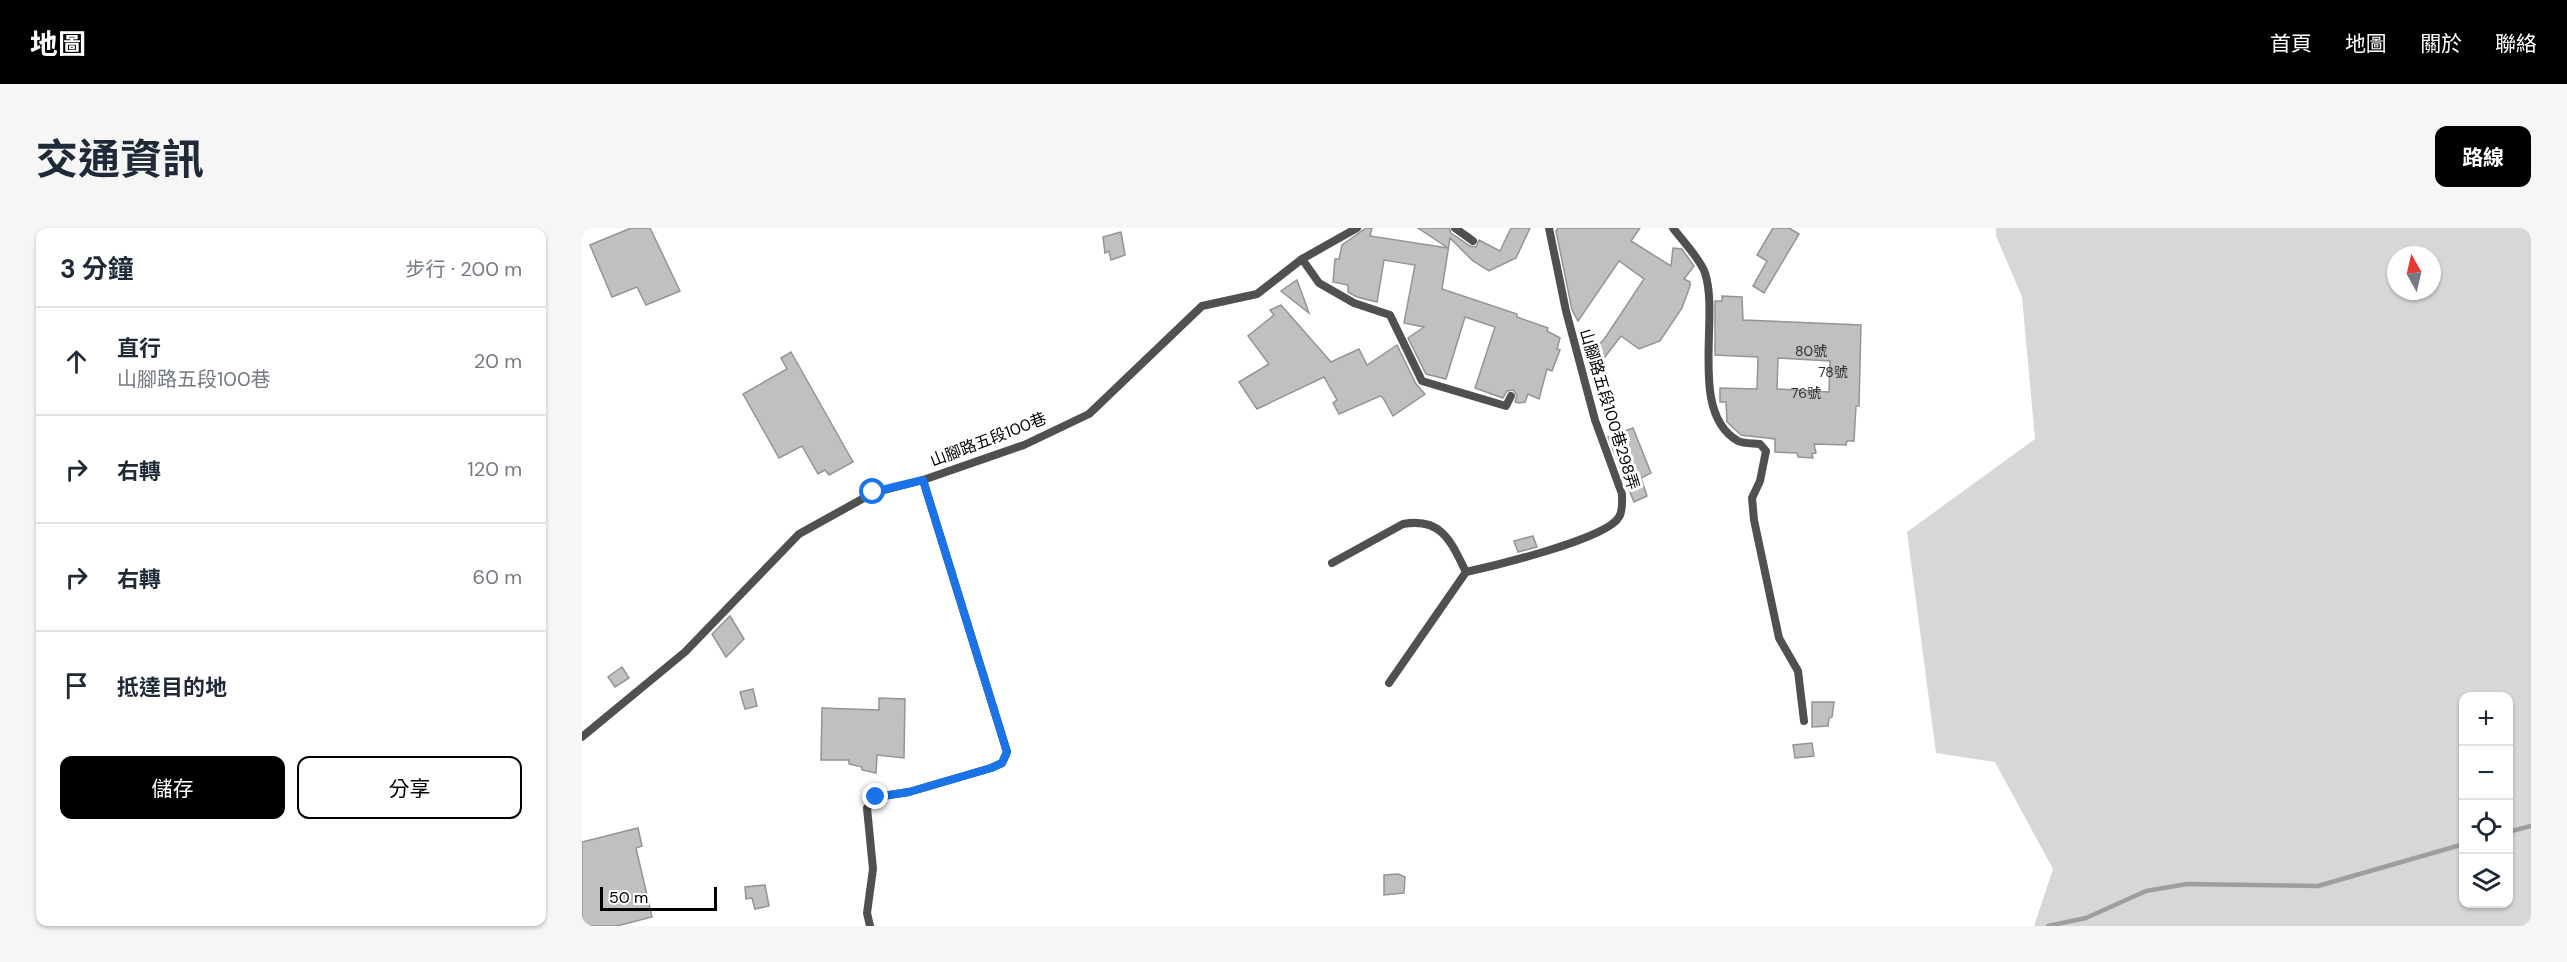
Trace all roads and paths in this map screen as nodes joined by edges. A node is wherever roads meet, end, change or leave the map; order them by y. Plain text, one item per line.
1 (1357, 228) edge
2 (1455, 228) edge
3 (1549, 228) edge
4 (1673, 228) edge
5 (1473, 241) dead end
6 (1302, 260) junction
7 (1511, 396) dead end
8 (923, 480) junction
9 (1332, 563) dead end
10 (1466, 572) junction
11 (1389, 683) dead end
12 (1804, 721) dead end
13 (582, 737) edge
14 (870, 926) edge

1 - 6 lane, 山腳路五段100巷
2 - 5 lane
3 - 10 lane, 山腳路五段100巷298弄
4 - 12 lane
6 - 7 lane
6 - 8 lane, 山腳路五段100巷
8 - 13 lane, 山腳路五段100巷
8 - 14 lane
9 - 10 lane
10 - 11 lane

